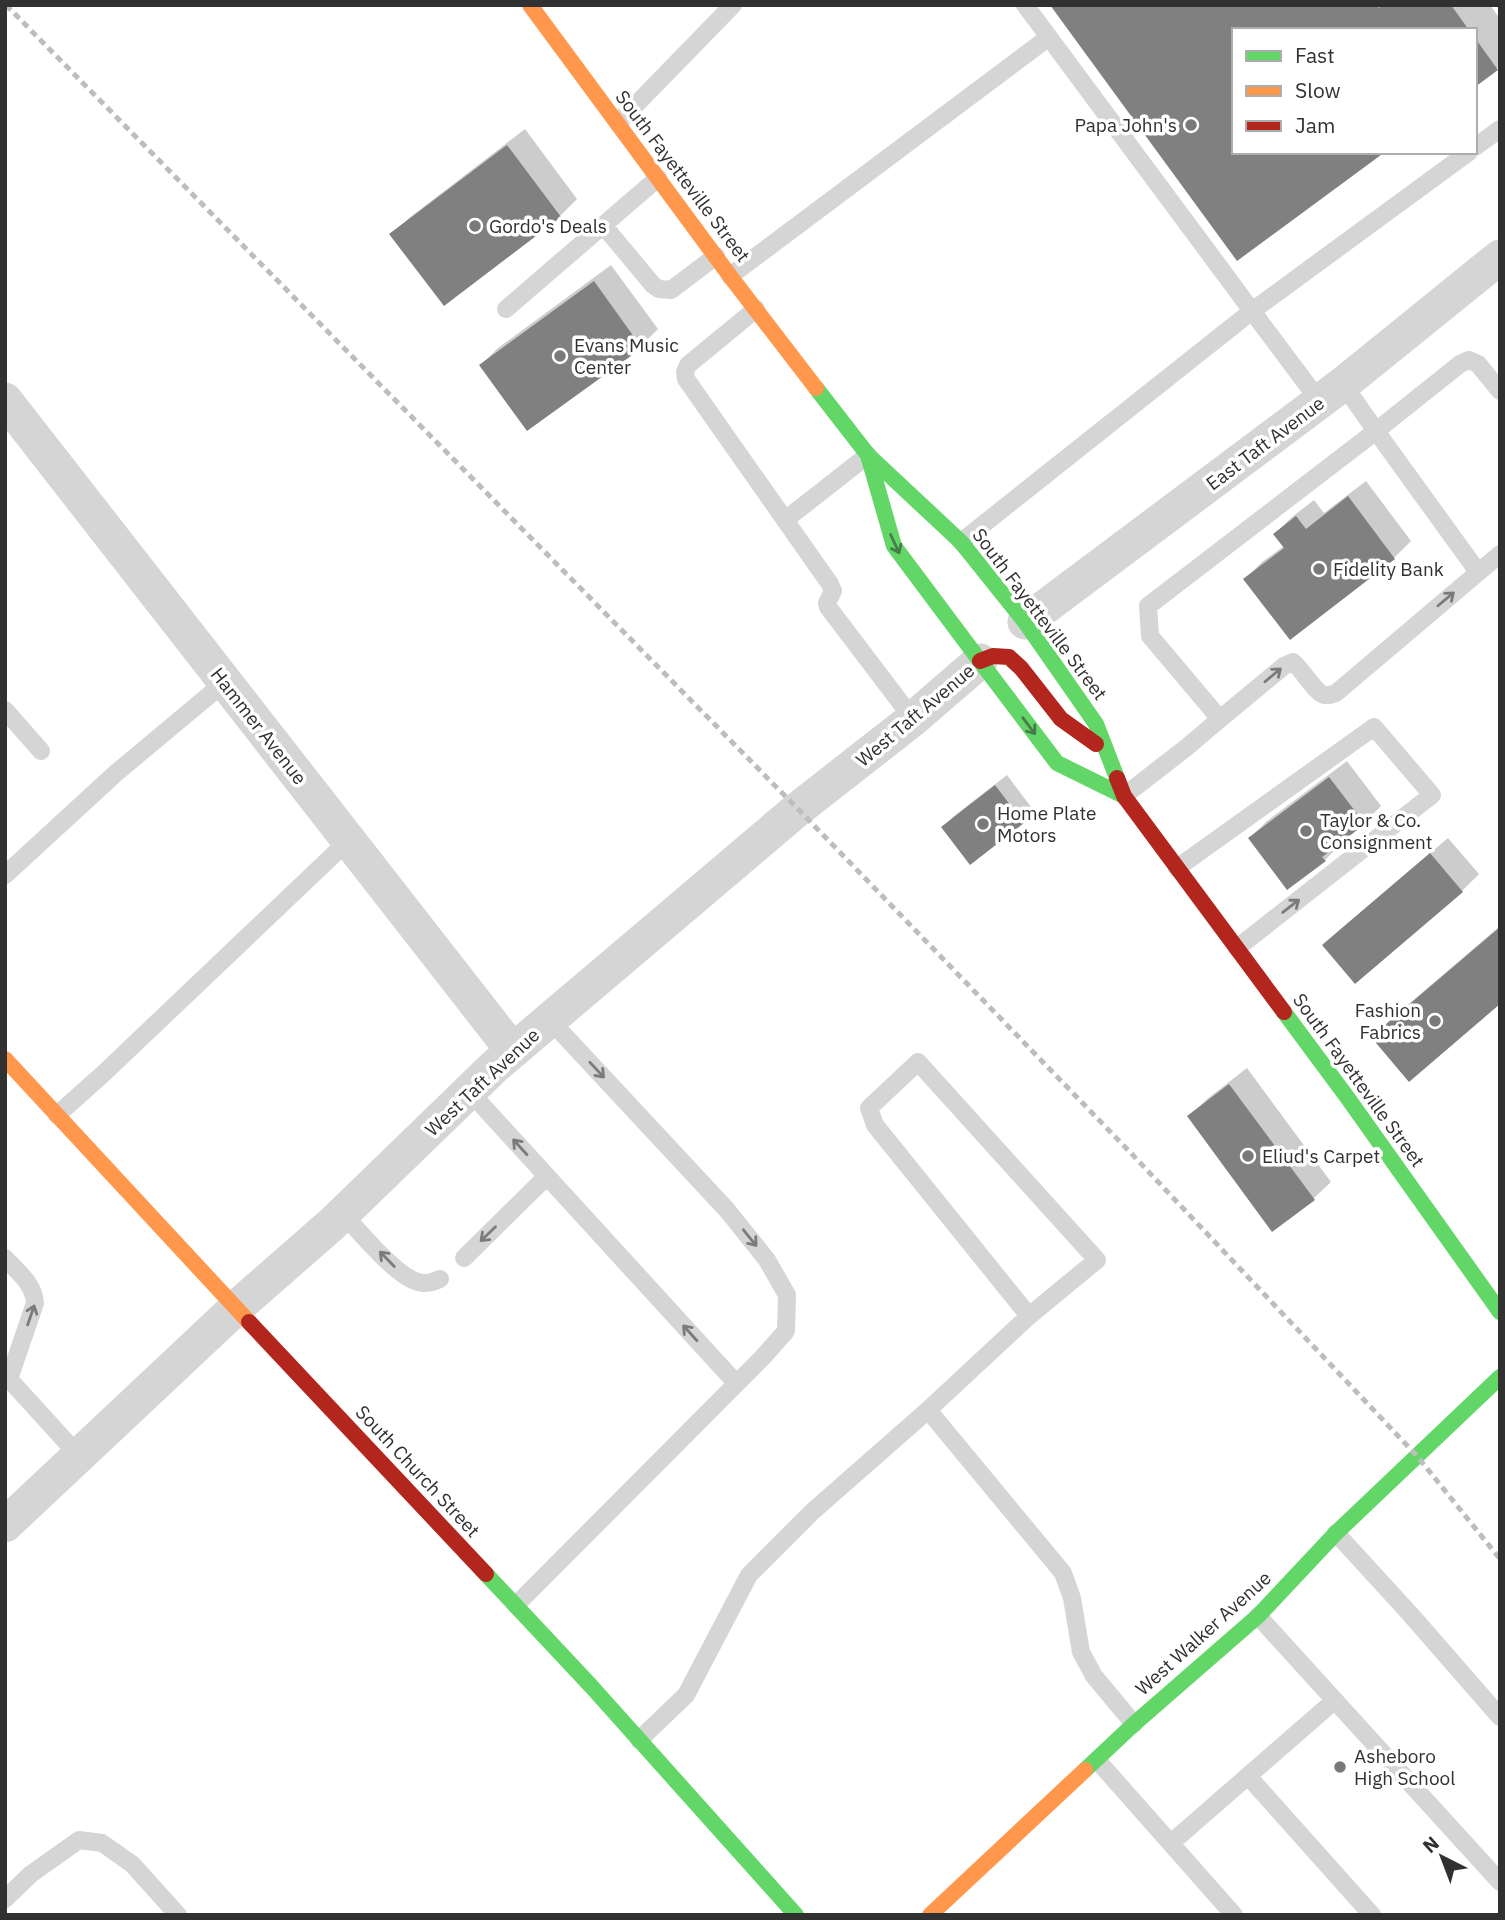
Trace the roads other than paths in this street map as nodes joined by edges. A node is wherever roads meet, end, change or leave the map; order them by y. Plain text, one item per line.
1 (530, 5) edge
2 (733, 5) edge
3 (1025, 5) edge
4 (1049, 37) junction
5 (618, 123) junction
6 (1500, 130) edge
7 (1477, 147) edge
8 (1466, 154) edge
9 (658, 178) junction
10 (603, 225) junction
11 (716, 256) junction
12 (1500, 257) edge
13 (730, 275) junction
14 (506, 309) dead end
15 (756, 309) junction
16 (1252, 312) junction
17 (1500, 391) edge
18 (1331, 393) junction
19 (5, 400) edge
20 (1376, 431) junction
21 (868, 455) junction
22 (882, 507) junction
23 (901, 519) dead end
24 (785, 520) junction
25 (961, 542) junction
26 (1500, 554) edge
27 (1478, 572) junction
28 (1012, 619) junction
29 (980, 661) junction
30 (225, 682) junction
31 (5, 710) edge
32 (913, 719) junction
33 (1220, 719) junction
34 (41, 751) dead end
35 (1107, 751) junction
36 (1124, 796) junction
37 (349, 840) junction
38 (1177, 868) junction
39 (5, 875) edge
40 (1237, 948) junction
41 (550, 1020) junction
42 (513, 1051) junction
43 (5, 1059) edge
44 (469, 1091) junction
45 (57, 1115) junction
46 (547, 1177) junction
47 (343, 1214) junction
48 (5, 1258) edge
49 (464, 1258) dead end
50 (440, 1279) dead end
51 (236, 1308) junction
52 (1500, 1312) edge
53 (1029, 1316) junction
54 (1500, 1377) edge
55 (7, 1378) edge
56 (736, 1383) junction
57 (928, 1409) junction
58 (79, 1456) junction
59 (5, 1525) edge
60 (1336, 1533) junction
61 (516, 1605) junction
62 (1258, 1616) junction
63 (1334, 1701) junction
64 (1500, 1717) edge
65 (1134, 1724) junction
66 (639, 1740) junction
67 (1097, 1760) junction
68 (1248, 1776) junction
69 (1171, 1843) junction
70 (1500, 1882) edge
71 (5, 1899) edge
72 (168, 1911) edge
73 (796, 1915) edge
74 (930, 1915) edge
75 (1234, 1915) edge
76 (1372, 1915) edge

1 - 5 main road, South Fayetteville Street
2 - 5 lane
3 - 4 lane
4 - 13 lane
4 - 16 lane
5 - 9 main road, South Fayetteville Street
6 - 7 lane
8 - 16 lane
9 - 10 lane
9 - 11 main road, South Fayetteville Street
10 - 11 lane
10 - 14 lane
11 - 13 main road, South Fayetteville Street
12 - 18 street, East Taft Avenue
13 - 15 main road, South Fayetteville Street
15 - 21 main road, South Fayetteville Street
15 - 24 lane
16 - 18 lane
16 - 25 lane
17 - 20 lane
18 - 20 lane
18 - 28 street, East Taft Avenue
19 - 30 street, Hammer Avenue
20 - 27 lane
20 - 33 lane
21 - 22 main road
21 - 24 lane
21 - 25 main road, South Fayetteville Street
22 - 23 main road
22 -> 29 main road
24 - 32 lane
25 - 28 main road, South Fayetteville Street
26 - 27 lane
33 -> 27 lane
28 - 35 main road, South Fayetteville Street
29 - 32 street, West Taft Avenue
29 - 35 main road
29 -> 36 main road
30 - 37 street, Hammer Avenue
30 - 39 lane
31 - 34 lane
32 - 41 street, West Taft Avenue
33 - 36 lane
35 - 36 main road, South Fayetteville Street
36 - 38 main road, South Fayetteville Street
37 - 42 street, Hammer Avenue
37 - 45 lane
38 - 40 main road, South Fayetteville Street
40 -> 38 lane
40 - 52 main road, South Fayetteville Street
41 - 42 street, West Taft Avenue
41 -> 56 lane
42 - 44 street, West Taft Avenue
43 - 45 main road, South Church Street
46 -> 44 lane
44 - 47 street, West Taft Avenue
45 - 51 main road, South Church Street
46 -> 49 lane
56 -> 46 lane
50 -> 47 lane
47 - 51 street, West Taft Avenue
55 -> 48 lane
51 - 58 street, West Taft Avenue
51 - 61 main road, South Church Street
53 - 53 lane
53 - 57 lane
54 - 60 main road, West Walker Avenue
55 - 58 lane
56 - 61 lane
57 - 65 lane
57 - 66 lane
58 - 59 street, West Taft Avenue
60 - 62 main road, West Walker Avenue
60 - 64 lane
61 - 66 main road, South Church Street
62 - 63 lane
62 - 65 main road, West Walker Avenue
63 - 68 lane
63 - 70 lane
65 - 67 main road, West Walker Avenue
66 - 73 main road, South Church Street
67 - 69 lane
67 - 74 main road, West Walker Avenue
68 - 69 lane
68 - 76 lane
69 - 75 lane
71 - 72 lane

